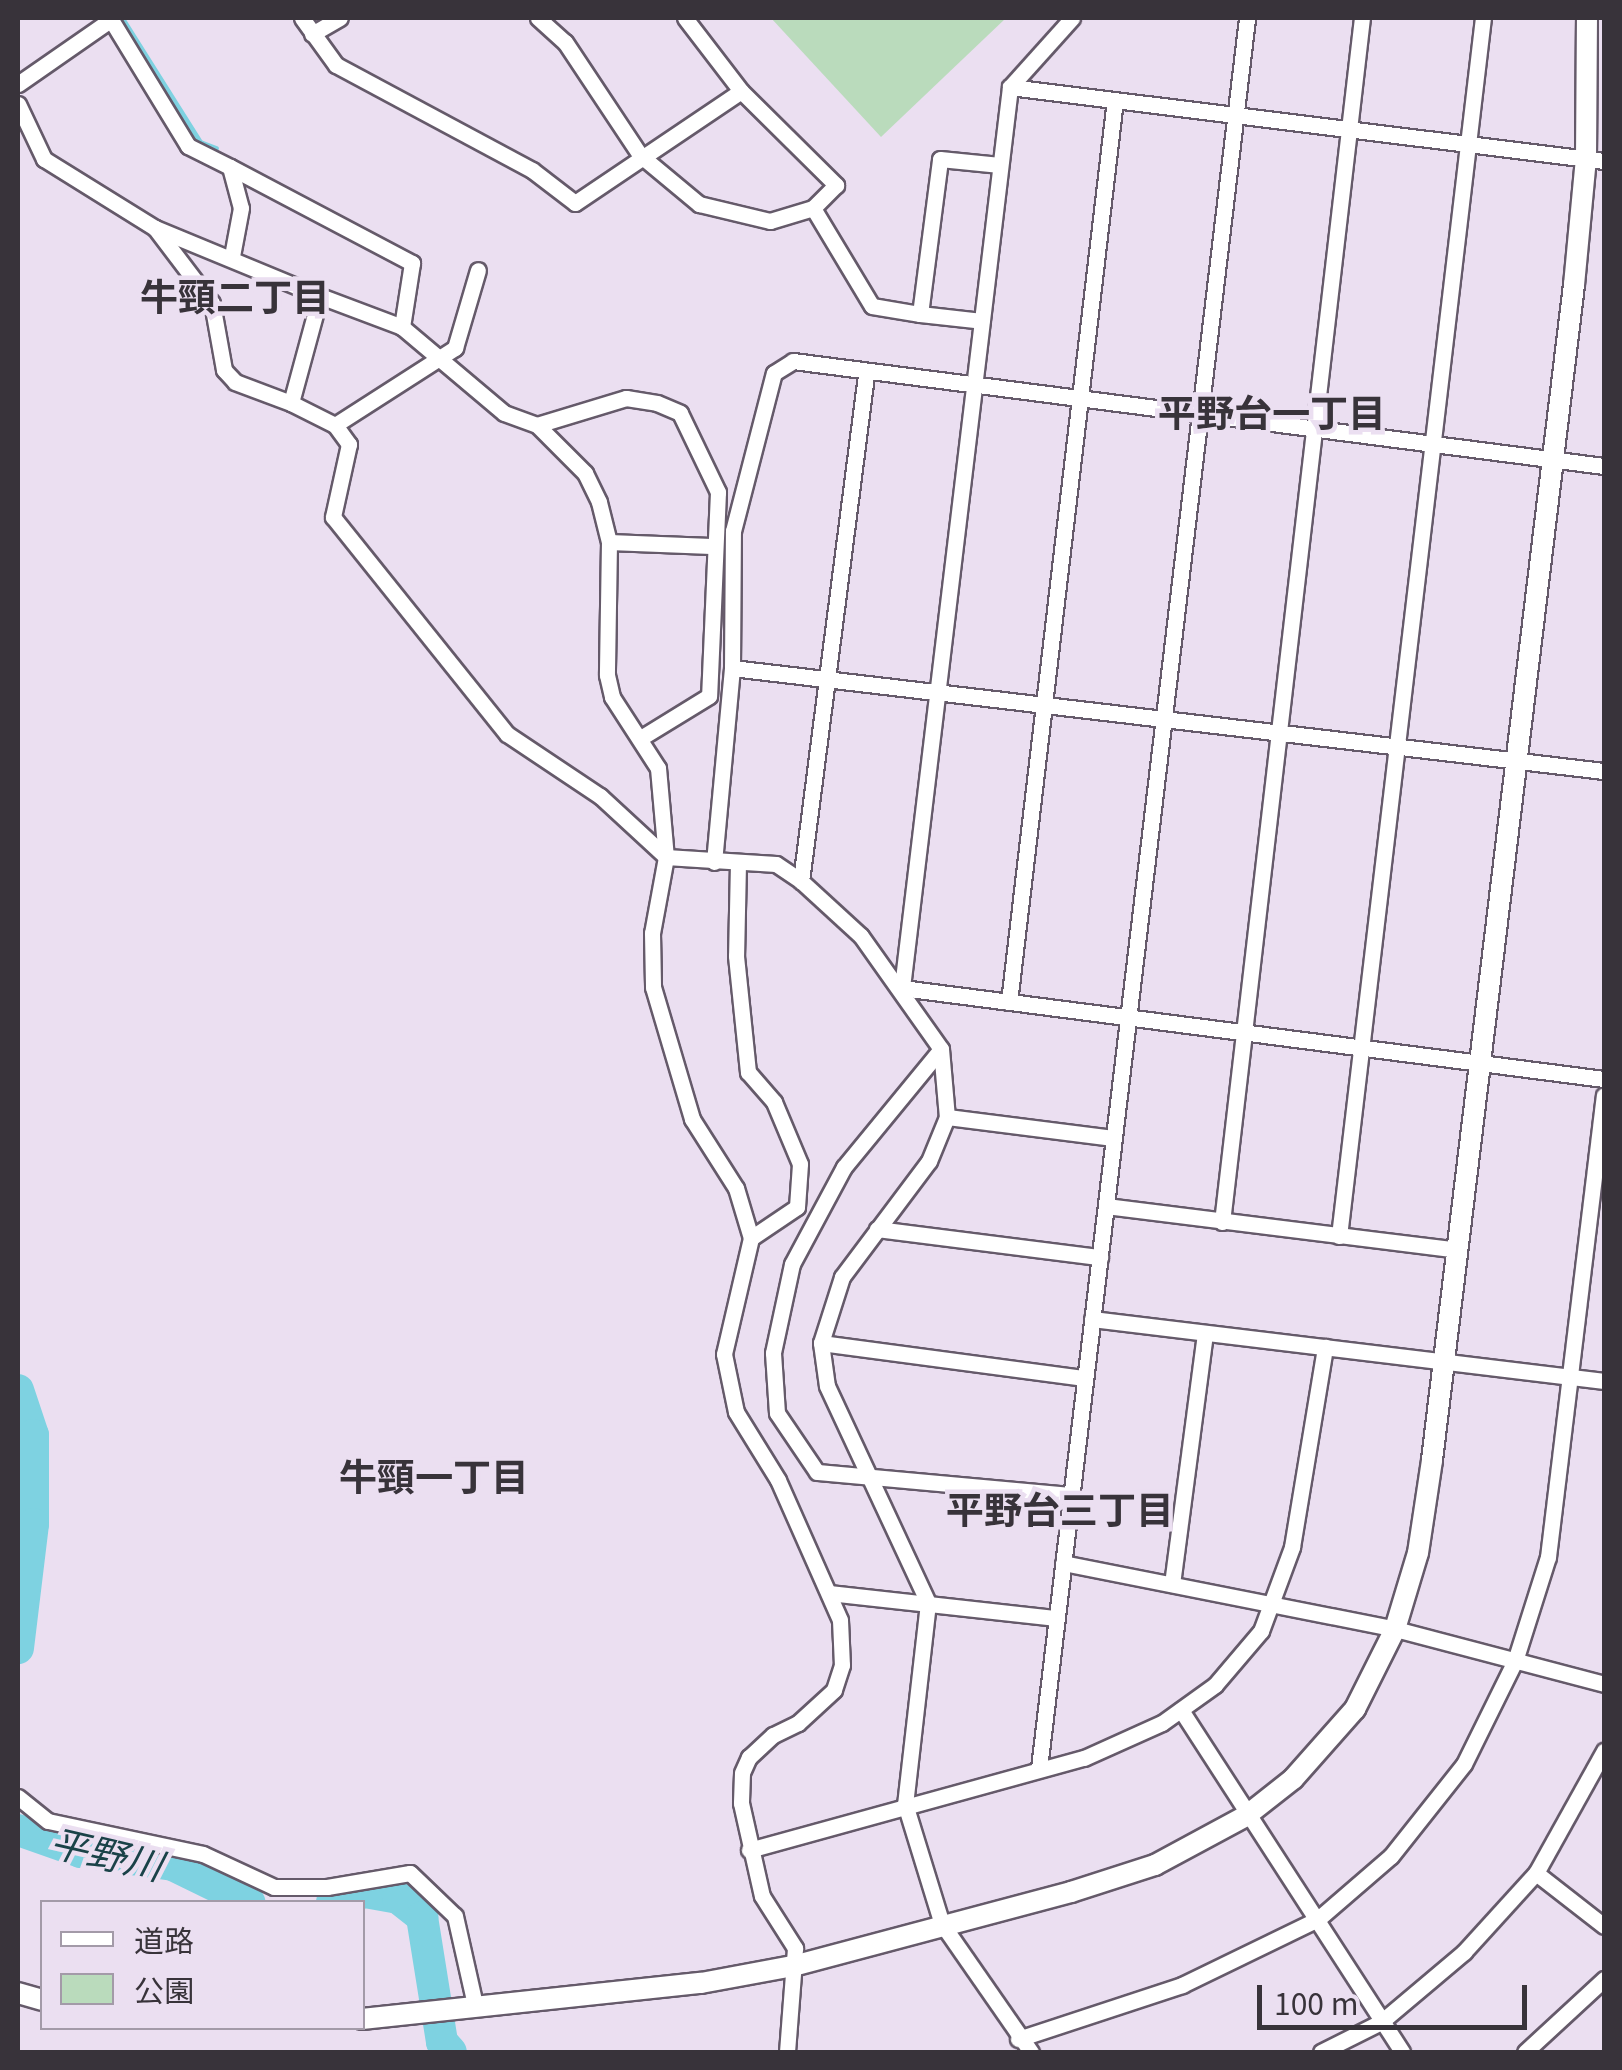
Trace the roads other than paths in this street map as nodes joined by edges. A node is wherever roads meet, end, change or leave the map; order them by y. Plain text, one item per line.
1 (302, 18) edge
2 (340, 18) edge
3 (538, 18) edge
4 (684, 18) edge
5 (1072, 18) edge
6 (1248, 18) edge
7 (1362, 18) edge
8 (1484, 18) edge
9 (1587, 18) edge
10 (110, 19) edge
11 (312, 34) junction
12 (18, 84) edge
13 (1010, 87) junction
14 (741, 91) junction
15 (1115, 100) junction
16 (18, 104) edge
17 (1235, 114) junction
18 (1348, 129) junction
19 (1469, 144) junction
20 (640, 155) junction
21 (1595, 159) edge
22 (1000, 165) junction
23 (230, 167) junction
24 (813, 208) junction
25 (155, 228) junction
26 (232, 256) junction
27 (478, 270) dead end
28 (320, 296) junction
29 (920, 314) junction
30 (982, 321) junction
31 (402, 327) junction
32 (438, 354) junction
33 (866, 375) junction
34 (974, 388) junction
35 (291, 402) junction
36 (1080, 402) junction
37 (1199, 416) junction
38 (335, 425) junction
39 (537, 425) junction
40 (1312, 431) junction
41 (1433, 446) junction
42 (1551, 461) junction
43 (1604, 466) edge
44 (609, 542) junction
45 (711, 546) junction
46 (732, 668) junction
47 (827, 680) junction
48 (938, 692) junction
49 (1045, 704) junction
50 (1164, 719) junction
51 (1278, 732) junction
52 (642, 737) junction
53 (1397, 746) junction
54 (1516, 760) junction
55 (1604, 771) edge
56 (666, 857) junction
57 (714, 862) junction
58 (738, 863) junction
59 (801, 881) junction
60 (902, 988) junction
61 (1010, 1002) junction
62 (1128, 1018) junction
63 (1243, 1032) junction
64 (1361, 1048) junction
65 (941, 1049) junction
66 (1478, 1063) junction
67 (1604, 1079) edge
68 (1604, 1095) edge
69 (947, 1117) junction
70 (1114, 1138) junction
71 (1106, 1206) junction
72 (1222, 1222) junction
73 (878, 1230) junction
74 (1338, 1236) junction
75 (752, 1238) junction
76 (1456, 1250) junction
77 (1100, 1257) junction
78 (1092, 1319) junction
79 (1205, 1332) junction
80 (821, 1342) junction
81 (1325, 1347) junction
82 (1443, 1362) junction
83 (1570, 1377) junction
84 (1085, 1378) junction
85 (1604, 1382) edge
86 (870, 1474) junction
87 (1071, 1495) junction
88 (1063, 1563) junction
89 (1172, 1584) junction
90 (829, 1593) junction
91 (928, 1603) junction
92 (1273, 1604) junction
93 (1057, 1618) junction
94 (1396, 1629) junction
95 (1515, 1660) junction
96 (1604, 1684) edge
97 (1181, 1710) junction
98 (1604, 1751) edge
99 (1039, 1768) junction
100 (20, 1801) edge
101 (904, 1804) junction
102 (1246, 1816) junction
103 (749, 1850) junction
104 (1536, 1873) junction
105 (1318, 1920) junction
106 (942, 1924) junction
107 (1604, 1926) edge
108 (793, 1966) junction
109 (1604, 1978) edge
110 (475, 2005) junction
111 (365, 2019) edge
112 (1381, 2022) junction
113 (1018, 2039) junction
114 (787, 2052) edge
115 (1031, 2052) edge
116 (1321, 2052) edge
117 (1402, 2052) edge
118 (1526, 2052) edge

1 - 11 street
2 - 11 street
3 - 20 street
4 - 14 street
5 - 13 street
6 - 17 street
7 - 18 street
8 - 19 street
9 - 21 street
10 - 12 street
10 - 23 street
11 - 20 street
13 - 15 street
13 - 22 street
14 - 20 street
14 - 24 street
15 - 17 street
15 - 36 street
16 - 25 street
17 - 18 street
17 - 37 street
18 - 19 street
18 - 40 street
19 - 21 street
19 - 41 street
20 - 24 street
21 - 42 street
22 - 29 street
22 - 30 street
23 - 26 street
23 - 31 street
24 - 29 street
25 - 26 street
25 - 35 street
26 - 28 street
27 - 32 street
28 - 31 street
28 - 35 street
29 - 30 street
30 - 34 street
31 - 32 street
32 - 38 street
32 - 39 street
33 - 34 street
33 - 46 street
33 - 47 street
34 - 36 street
34 - 48 street
35 - 38 street
36 - 37 street
36 - 49 street
37 - 40 street
37 - 50 street
38 - 56 street
39 - 44 street
39 - 45 street
40 - 41 street
40 - 51 street
41 - 42 street
41 - 53 street
42 - 43 street
42 - 54 street
44 - 45 street
44 - 52 street
45 - 52 street
46 - 47 street
46 - 57 street
47 - 48 street
47 - 59 street
48 - 49 street
48 - 60 street
49 - 50 street
49 - 61 street
50 - 51 street
50 - 62 street
51 - 53 street
51 - 63 street
52 - 56 street
53 - 54 street
53 - 64 street
54 - 55 street
54 - 66 street
56 - 57 street
56 - 75 street
57 - 58 street
58 - 59 street
58 - 75 street
59 - 60 street
60 - 61 street
60 - 65 street
61 - 62 street
62 - 63 street
62 - 70 street
63 - 64 street
63 - 72 street
64 - 66 street
64 - 74 street
65 - 69 street
65 - 86 street
66 - 67 street
66 - 76 street
68 - 83 street
69 - 70 street
69 - 73 street
70 - 71 street
71 - 72 street
71 - 77 street
72 - 74 street
73 - 77 street
73 - 80 street
74 - 76 street
75 - 90 street
76 - 82 street
77 - 78 street
78 - 79 street
78 - 84 street
79 - 81 street
79 - 89 street
80 - 84 street
80 - 86 street
81 - 82 street
81 - 92 street
82 - 83 street
82 - 94 street
83 - 85 street
83 - 95 street
84 - 87 street
86 - 87 street
86 - 91 street
87 - 88 street
88 - 89 street
88 - 93 street
89 - 92 street
90 - 91 street
90 - 103 street
91 - 93 street
91 - 101 street
92 - 94 street
92 - 97 street
93 - 99 street
94 - 95 street
94 - 102 street
95 - 96 street
95 - 105 street
97 - 99 street
97 - 102 street
98 - 104 street
99 - 101 street
100 - 110 street
101 - 103 street
101 - 106 street
102 - 105 street
102 - 106 street
103 - 108 street
104 - 107 street
104 - 112 street
105 - 112 street
105 - 113 street
106 - 108 street
106 - 113 street
108 - 110 street
108 - 114 street
109 - 118 street
110 - 111 street
112 - 116 street
112 - 117 street
113 - 115 street

